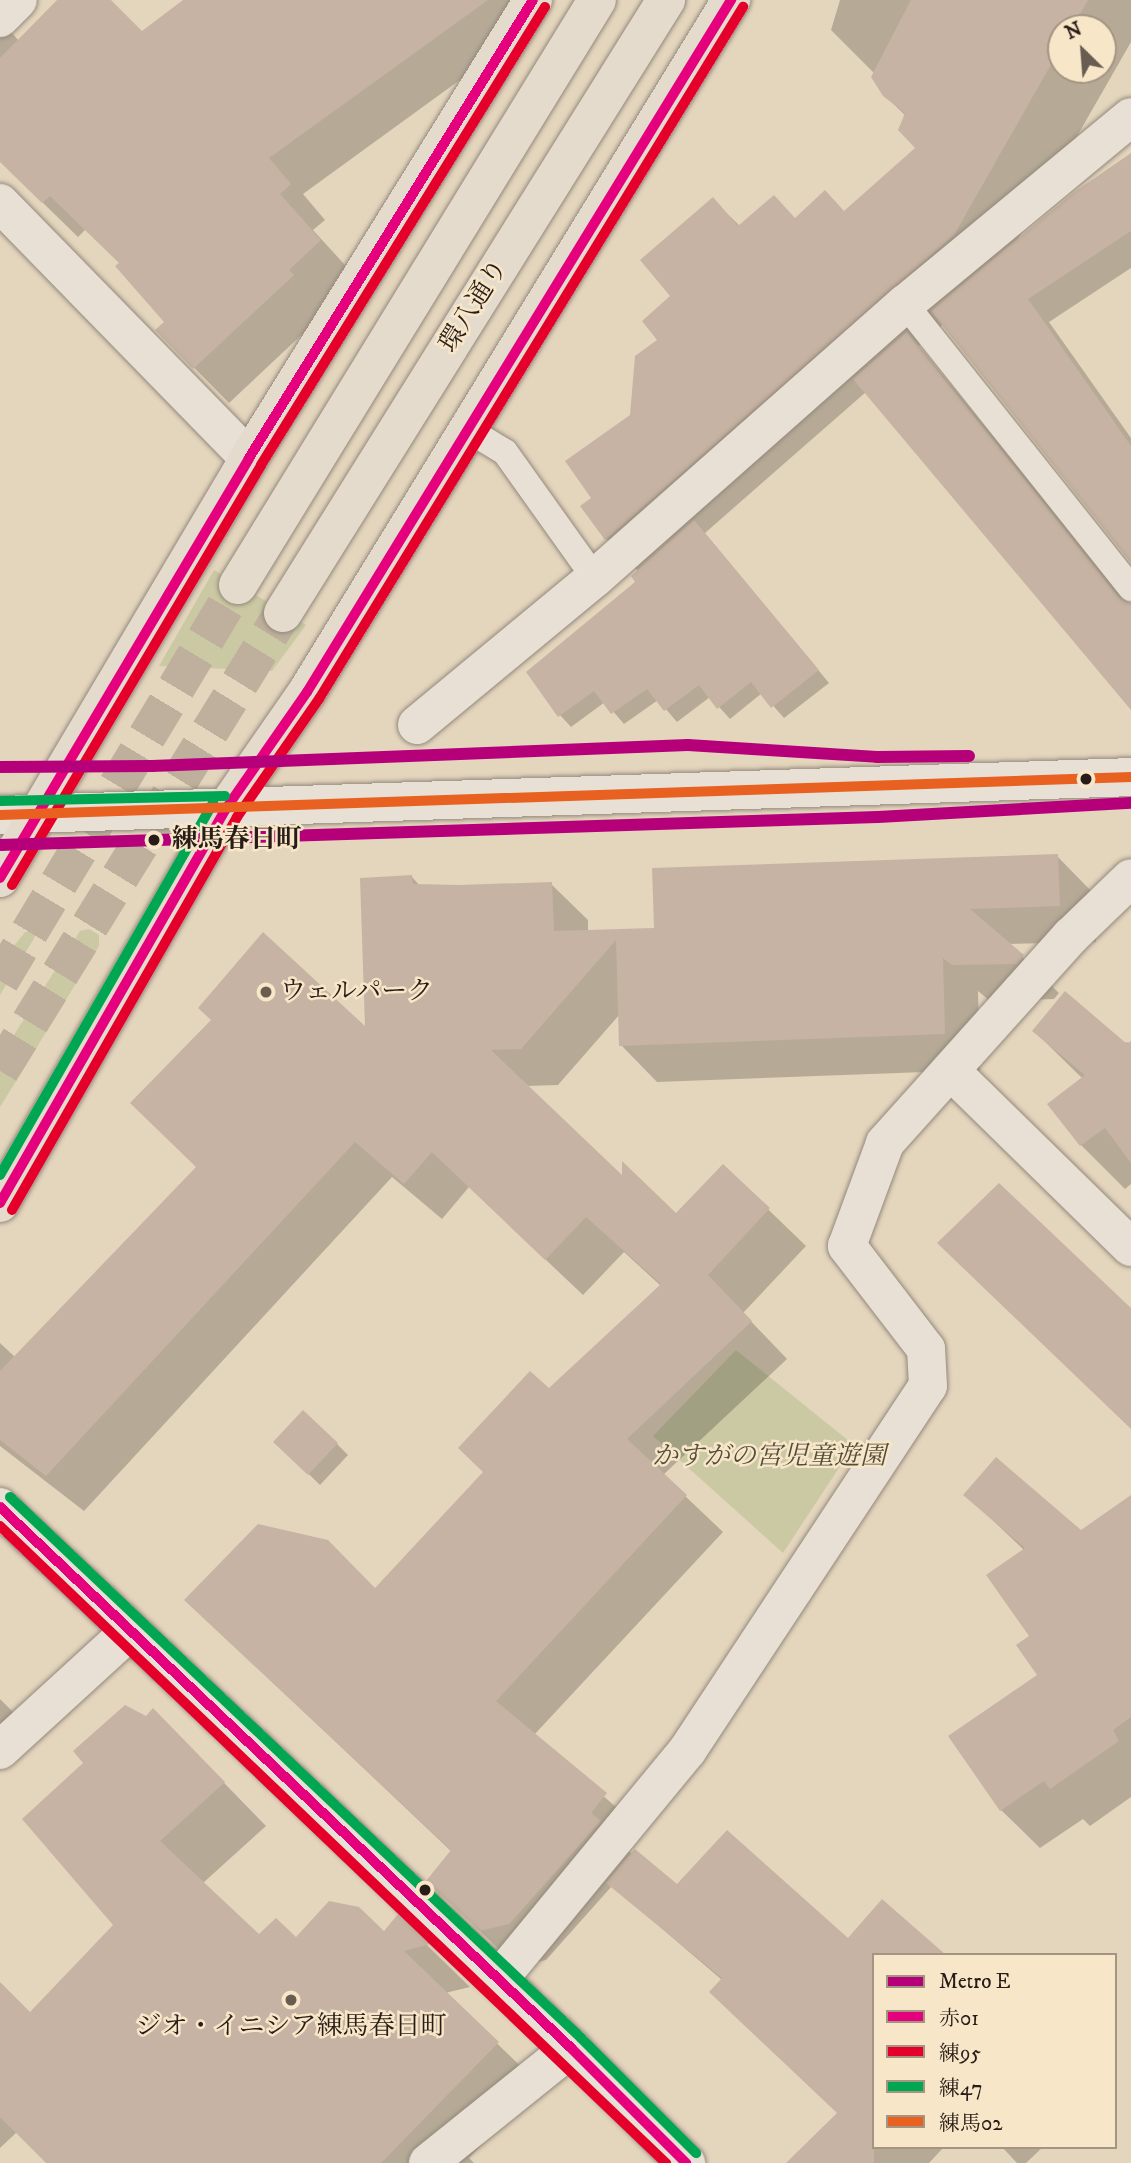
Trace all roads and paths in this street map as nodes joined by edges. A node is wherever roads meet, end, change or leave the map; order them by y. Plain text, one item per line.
1 (18, 0) edge
2 (533, 0) edge
3 (597, 0) edge
4 (666, 0) edge
5 (731, 0) edge
6 (0, 18) edge
7 (1131, 117) edge
8 (0, 203) edge
9 (905, 304) junction
10 (467, 429) junction
11 (249, 458) junction
12 (595, 579) junction
13 (238, 585) tunnel mouth
14 (1131, 588) edge
15 (283, 613) tunnel mouth
16 (417, 726) dead end
17 (1131, 777) edge
18 (225, 810) junction
19 (18, 816) edge
20 (0, 878) edge
21 (1131, 878) edge
22 (952, 1072) junction
23 (0, 1203) edge
24 (1131, 1247) edge
25 (0, 1507) edge
26 (129, 1632) junction
27 (0, 1750) edge
28 (499, 1979) junction
29 (571, 2048) junction
30 (428, 2163) edge
31 (686, 2163) edge

1 - 6 street
2 - 11 main road
3 - 13 main road, 環八通り
4 - 15 main road, 環八通り
5 - 10 main road
7 - 9 street
8 - 11 street
9 - 12 street
9 - 14 lane
10 - 12 lane
10 - 18 main road
11 - 19 main road
12 - 16 street
17 - 18 street
18 - 19 street
18 - 23 main road
19 - 20 main road
21 - 22 street
22 - 24 street
22 - 28 street
25 - 26 street
26 - 27 street
26 - 28 street
28 - 29 street
29 - 30 street
29 - 31 street

